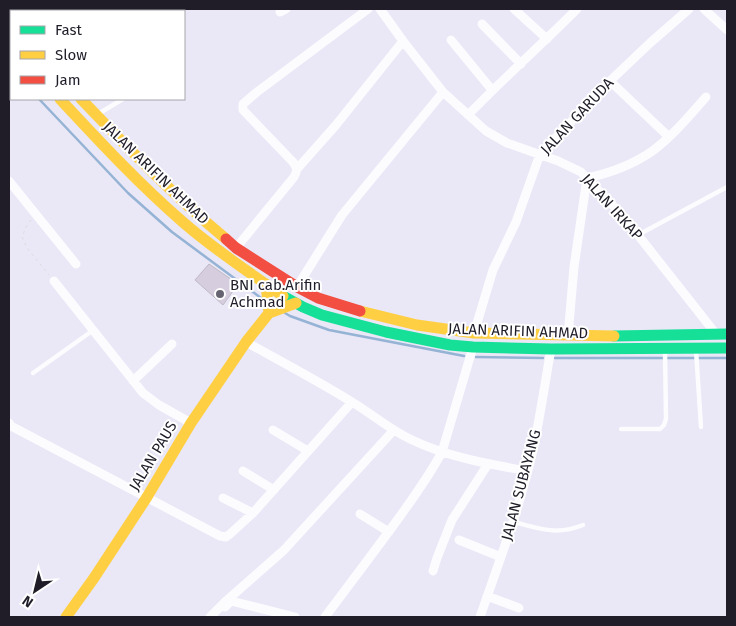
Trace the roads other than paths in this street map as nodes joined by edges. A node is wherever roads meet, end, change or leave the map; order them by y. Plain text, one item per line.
1 (368, 9) edge
2 (380, 9) edge
3 (514, 9) edge
4 (689, 9) edge
5 (704, 9) edge
6 (572, 11) edge
7 (482, 24) dead end
8 (727, 30) edge
9 (548, 38) junction
10 (451, 40) dead end
11 (403, 41) junction
12 (521, 64) junction
13 (610, 81) junction
14 (492, 90) junction
15 (443, 92) junction
16 (706, 97) dead end
17 (61, 100) edge
18 (82, 100) edge
19 (121, 100) edge
20 (96, 115) junction
21 (468, 115) junction
22 (669, 137) junction
23 (121, 141) junction
24 (110, 151) junction
25 (540, 154) junction
26 (297, 169) junction
27 (587, 178) junction
28 (9, 181) edge
29 (727, 187) edge
30 (638, 235) junction
31 (236, 248) junction
32 (76, 264) dead end
33 (54, 282) road end
34 (266, 284) junction
35 (297, 287) junction
36 (296, 303) junction
37 (269, 313) junction
38 (92, 330) junction
39 (474, 334) junction
40 (722, 334) edge
41 (568, 336) junction
42 (246, 342) junction
43 (172, 344) dead end
44 (473, 347) junction
45 (727, 348) edge
46 (551, 349) junction
47 (665, 352) junction
48 (697, 355) junction
49 (33, 373) dead end
50 (133, 381) junction
51 (352, 402) junction
52 (191, 422) junction
53 (10, 426) edge
54 (701, 427) dead end
55 (621, 429) dead end
56 (273, 430) dead end
57 (393, 431) junction
58 (308, 451) junction
59 (442, 452) junction
60 (488, 464) junction
61 (243, 471) dead end
62 (527, 471) junction
63 (274, 490) junction
64 (147, 497) junction
65 (223, 498) dead end
66 (252, 513) junction
67 (360, 514) dead end
68 (512, 522) junction
69 (583, 525) dead end
70 (389, 532) junction
71 (458, 540) dead end
72 (501, 557) junction
73 (433, 572) dead end
74 (487, 596) junction
75 (519, 608) dead end
76 (66, 617) edge
77 (210, 617) edge
78 (216, 617) edge
79 (295, 617) edge
80 (325, 617) edge
81 (480, 617) edge

1 - 26 street
2 - 11 street, JALAN IRKAP
3 - 9 street
4 - 13 street, JALAN GARUDA
5 - 8 street
6 - 9 street
7 - 12 street
9 - 12 street
10 - 14 street
11 - 15 street, JALAN IRKAP
11 - 26 street
12 - 14 street
13 - 22 street
13 - 25 street, JALAN GARUDA
14 - 21 street
15 - 21 street, JALAN IRKAP
15 - 35 street
16 - 22 street
17 - 24 main road, JALAN ARIFIN AHMAD
18 - 20 main road, JALAN ARIFIN AHMAD
19 - 20 lane
20 - 23 main road, JALAN ARIFIN AHMAD
21 - 25 street, JALAN IRKAP
22 - 27 street
23 - 24 main road
23 - 31 main road, JALAN ARIFIN AHMAD
24 - 34 main road, JALAN ARIFIN AHMAD
25 - 27 street, JALAN IRKAP
25 - 39 street, JALAN GARUDA
26 - 31 street
27 - 30 street, JALAN IRKAP
27 - 41 street
28 - 32 street
29 - 30 lane
30 - 40 street, JALAN IRKAP
31 - 35 main road, JALAN ARIFIN AHMAD
33 - 38 street
34 - 36 main road, JALAN ARIFIN AHMAD
34 - 37 main road
35 - 39 main road, JALAN ARIFIN AHMAD
36 - 37 main road
36 - 44 main road, JALAN ARIFIN AHMAD
37 - 42 main road, JALAN PAUS
38 - 49 lane
38 - 50 street
39 - 41 main road, JALAN ARIFIN AHMAD
40 - 41 main road, JALAN ARIFIN AHMAD
42 - 51 street
42 - 52 main road, JALAN PAUS
43 - 50 street
44 - 46 main road, JALAN ARIFIN AHMAD
44 - 59 street
45 - 48 main road, JALAN ARIFIN AHMAD
46 - 47 main road, JALAN ARIFIN AHMAD
46 - 62 street, JALAN SUBAYANG
47 - 48 main road, JALAN ARIFIN AHMAD
47 - 55 lane
48 - 54 lane
50 - 52 street
51 - 57 street
51 - 58 street
52 - 64 main road, JALAN PAUS
53 - 64 street
56 - 58 street
57 - 59 street
57 - 77 street
58 - 63 street
59 - 60 street
59 - 70 street
60 - 62 street
60 - 73 street
61 - 63 street
62 - 68 street, JALAN SUBAYANG
63 - 66 street
64 - 66 street
64 - 76 main road, JALAN PAUS
65 - 66 street
67 - 70 street
68 - 69 lane
68 - 72 street, JALAN SUBAYANG
70 - 80 street
71 - 72 street
72 - 74 street, JALAN SUBAYANG
74 - 75 street
74 - 81 street, JALAN SUBAYANG
78 - 79 street

